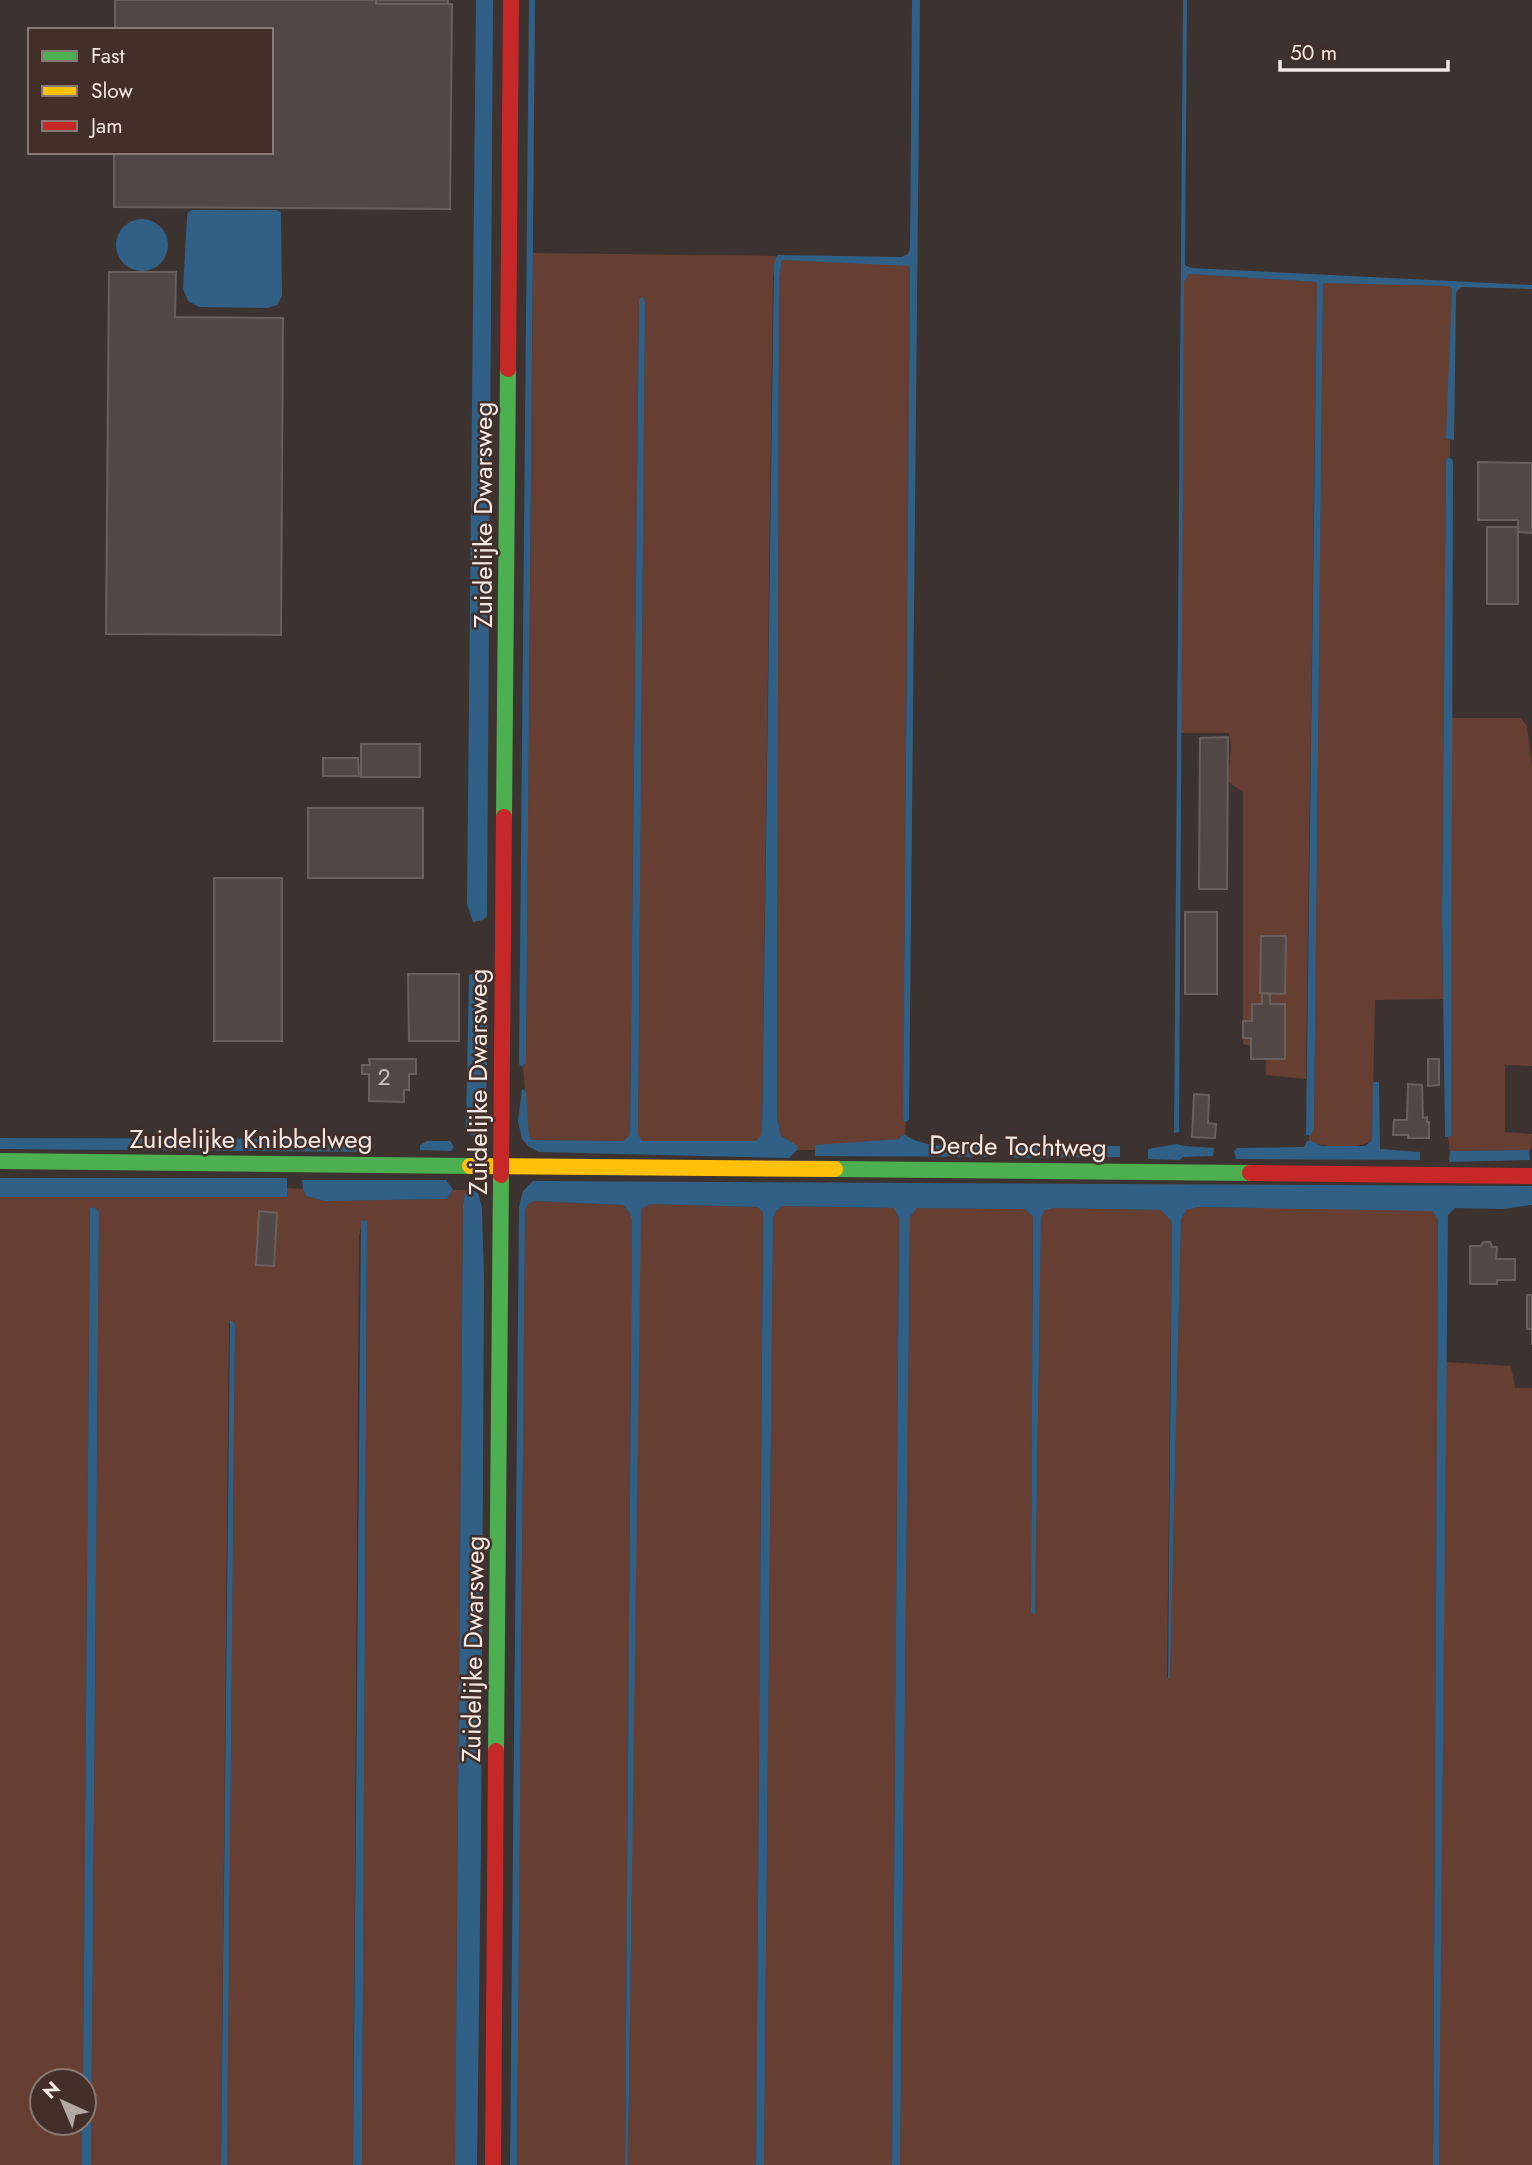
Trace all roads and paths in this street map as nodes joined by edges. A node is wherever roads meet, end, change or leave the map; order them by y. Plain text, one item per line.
1 (511, 0) edge
2 (0, 1161) edge
3 (503, 1165) junction
4 (1532, 1176) edge
5 (493, 2165) edge

1 - 3 street, Zuidelijke Dwarsweg
2 - 3 street, Zuidelijke Knibbelweg
3 - 4 street, Derde Tochtweg
3 - 5 street, Zuidelijke Dwarsweg

